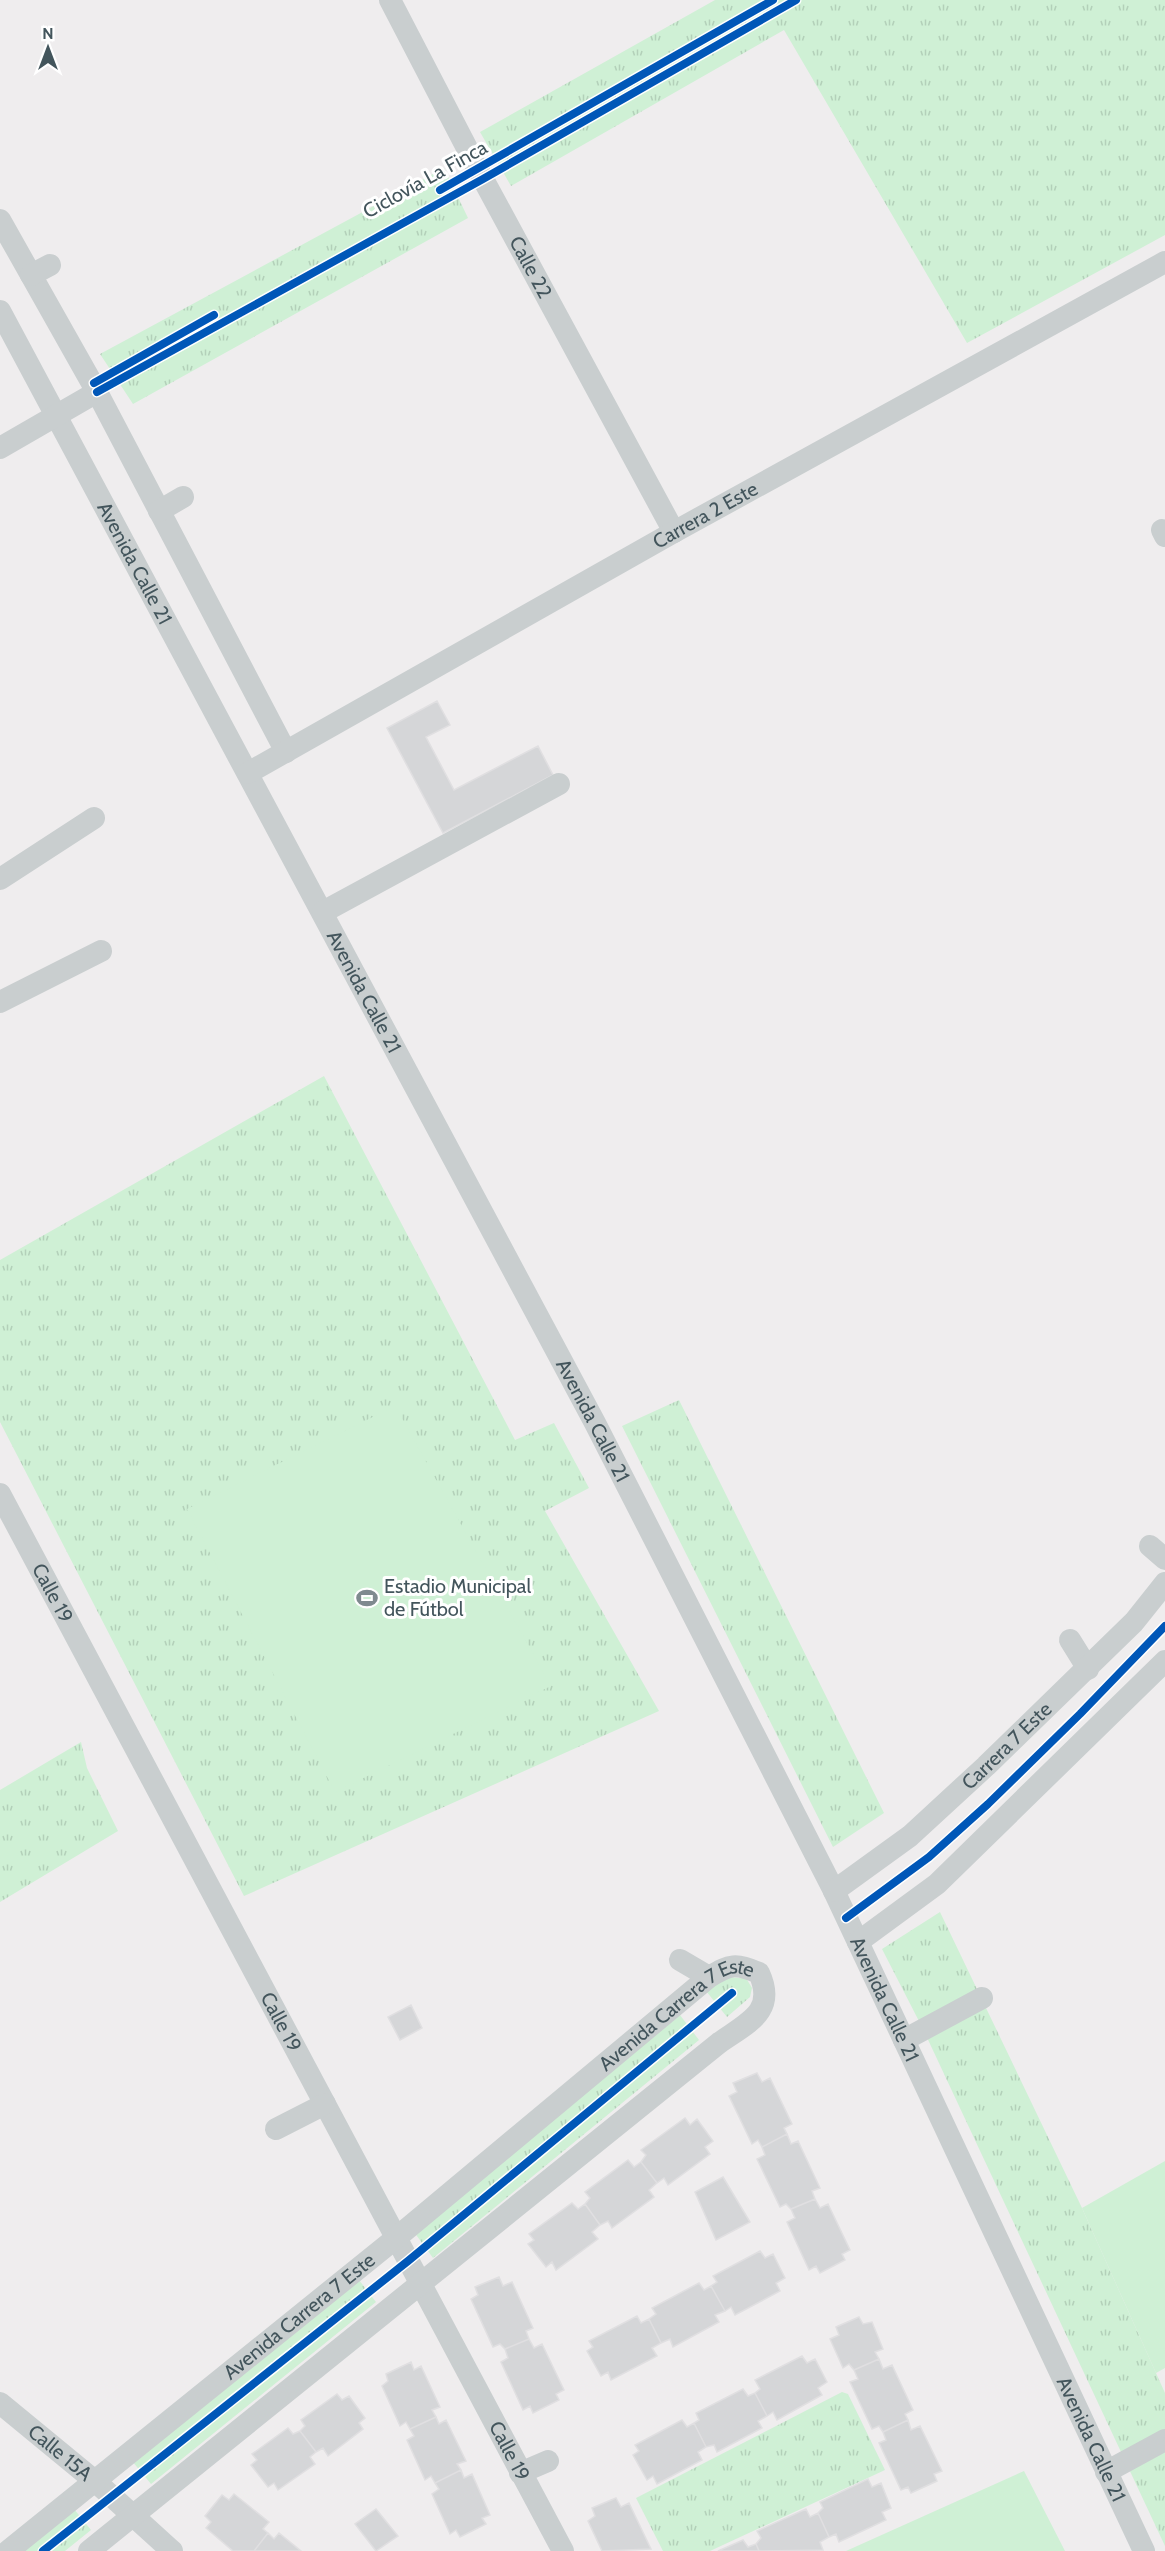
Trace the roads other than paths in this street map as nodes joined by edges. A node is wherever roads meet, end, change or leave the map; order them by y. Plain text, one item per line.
1 (390, 0) edge
2 (0, 220) edge
3 (1165, 262) edge
4 (0, 311) edge
5 (97, 392) junction
6 (56, 417) junction
7 (0, 448) edge
8 (183, 497) dead end
9 (159, 511) junction
10 (674, 532) junction
11 (286, 752) junction
12 (248, 773) junction
13 (559, 784) dead end
14 (94, 818) dead end
15 (0, 879) edge
16 (323, 912) junction
17 (101, 951) dead end
18 (0, 1002) edge
19 (0, 1494) edge
20 (7, 1523) edge
21 (1165, 1583) edge
22 (1070, 1640) dead end
23 (1165, 1660) edge
24 (1088, 1669) junction
25 (834, 1891) junction
26 (858, 1942) junction
27 (680, 1960) dead end
28 (709, 1977) junction
29 (982, 1998) dead end
30 (904, 2040) junction
31 (325, 2104) junction
32 (276, 2129) dead end
33 (396, 2238) junction
34 (419, 2283) junction
35 (0, 2403) edge
36 (1165, 2440) edge
37 (548, 2461) dead end
38 (1106, 2472) junction
39 (520, 2473) junction
40 (96, 2482) junction
41 (133, 2514) junction
42 (8, 2551) edge
43 (89, 2551) edge
44 (172, 2551) edge
45 (563, 2551) edge
46 (1144, 2551) edge

1 - 10 street, Calle 22
2 - 5 street
3 - 10 street, Carrera 2 Este
4 - 6 street, Avenida Calle 21
5 - 6 street
5 - 9 street
6 - 7 street
6 - 12 street, Avenida Calle 21
8 - 9 street
9 - 11 street
10 - 11 street, Carrera 2 Este
11 - 12 street, Carrera 2 Este
12 - 16 street, Avenida Calle 21
13 - 16 street
14 - 15 street
16 - 25 street, Avenida Calle 21
17 - 18 street
19 - 20 street, Calle 19
20 - 31 street, Calle 19
21 - 24 street, Carrera 7 Este
22 - 24 street
23 - 26 street
24 - 25 street, Carrera 7 Este
25 - 26 street, Avenida Calle 21
26 - 30 street, Avenida Calle 21
27 - 28 street
28 - 33 street, Avenida Carrera 7 Este
28 - 34 street, Avenida Carrera 7 Este
29 - 30 street
30 - 38 street, Avenida Calle 21
31 - 32 street
31 - 33 street, Calle 19
33 - 34 street, Calle 19
33 - 40 street, Avenida Carrera 7 Este
34 - 39 street, Calle 19
34 - 41 street, Avenida Carrera 7 Este
35 - 40 street, Calle 15A
36 - 38 street
37 - 39 street
38 - 46 street, Avenida Calle 21
39 - 45 street, Calle 19
40 - 41 street, Calle 15A
40 - 42 street, Avenida Carrera 7 Este
41 - 43 street, Avenida Carrera 7 Este
41 - 44 street, Calle 15A

